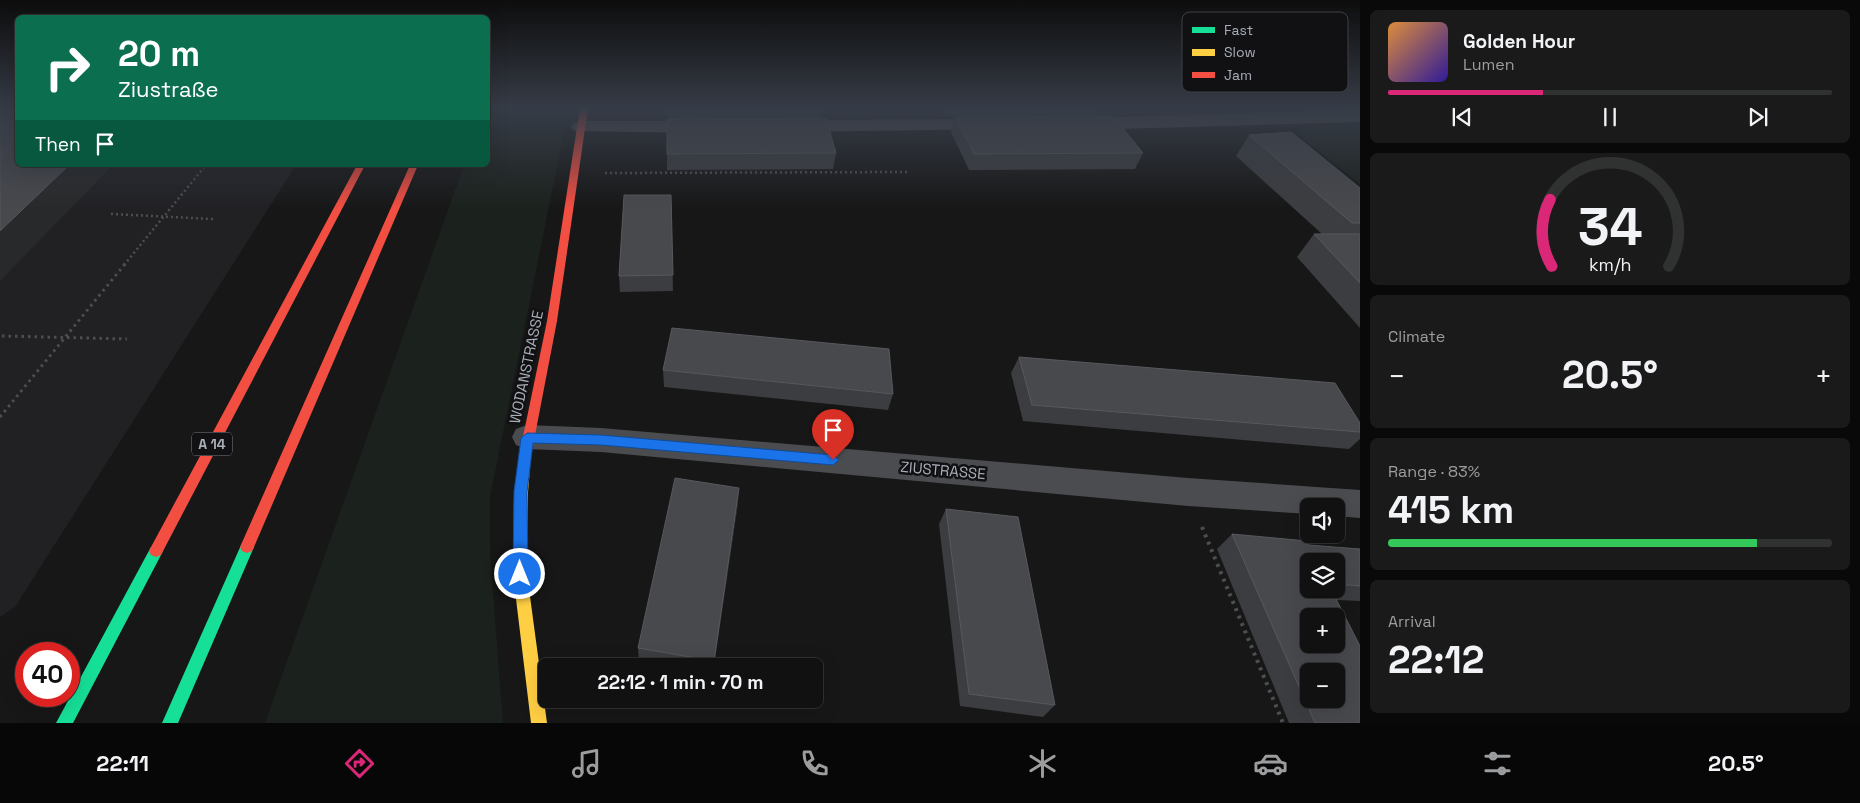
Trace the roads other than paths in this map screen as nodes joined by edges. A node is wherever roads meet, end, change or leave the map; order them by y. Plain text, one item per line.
1 (578, 142) edge
2 (360, 167) edge
3 (413, 167) edge
4 (527, 438) junction
5 (1360, 504) edge
6 (64, 723) edge
7 (170, 723) edge
8 (539, 723) edge

1 - 4 main road, WODANSTRASSE
2 - 6 main road, A 14
3 - 7 main road
4 - 5 street, ZIUSTRASSE
4 - 8 main road, WODANSTRASSE

